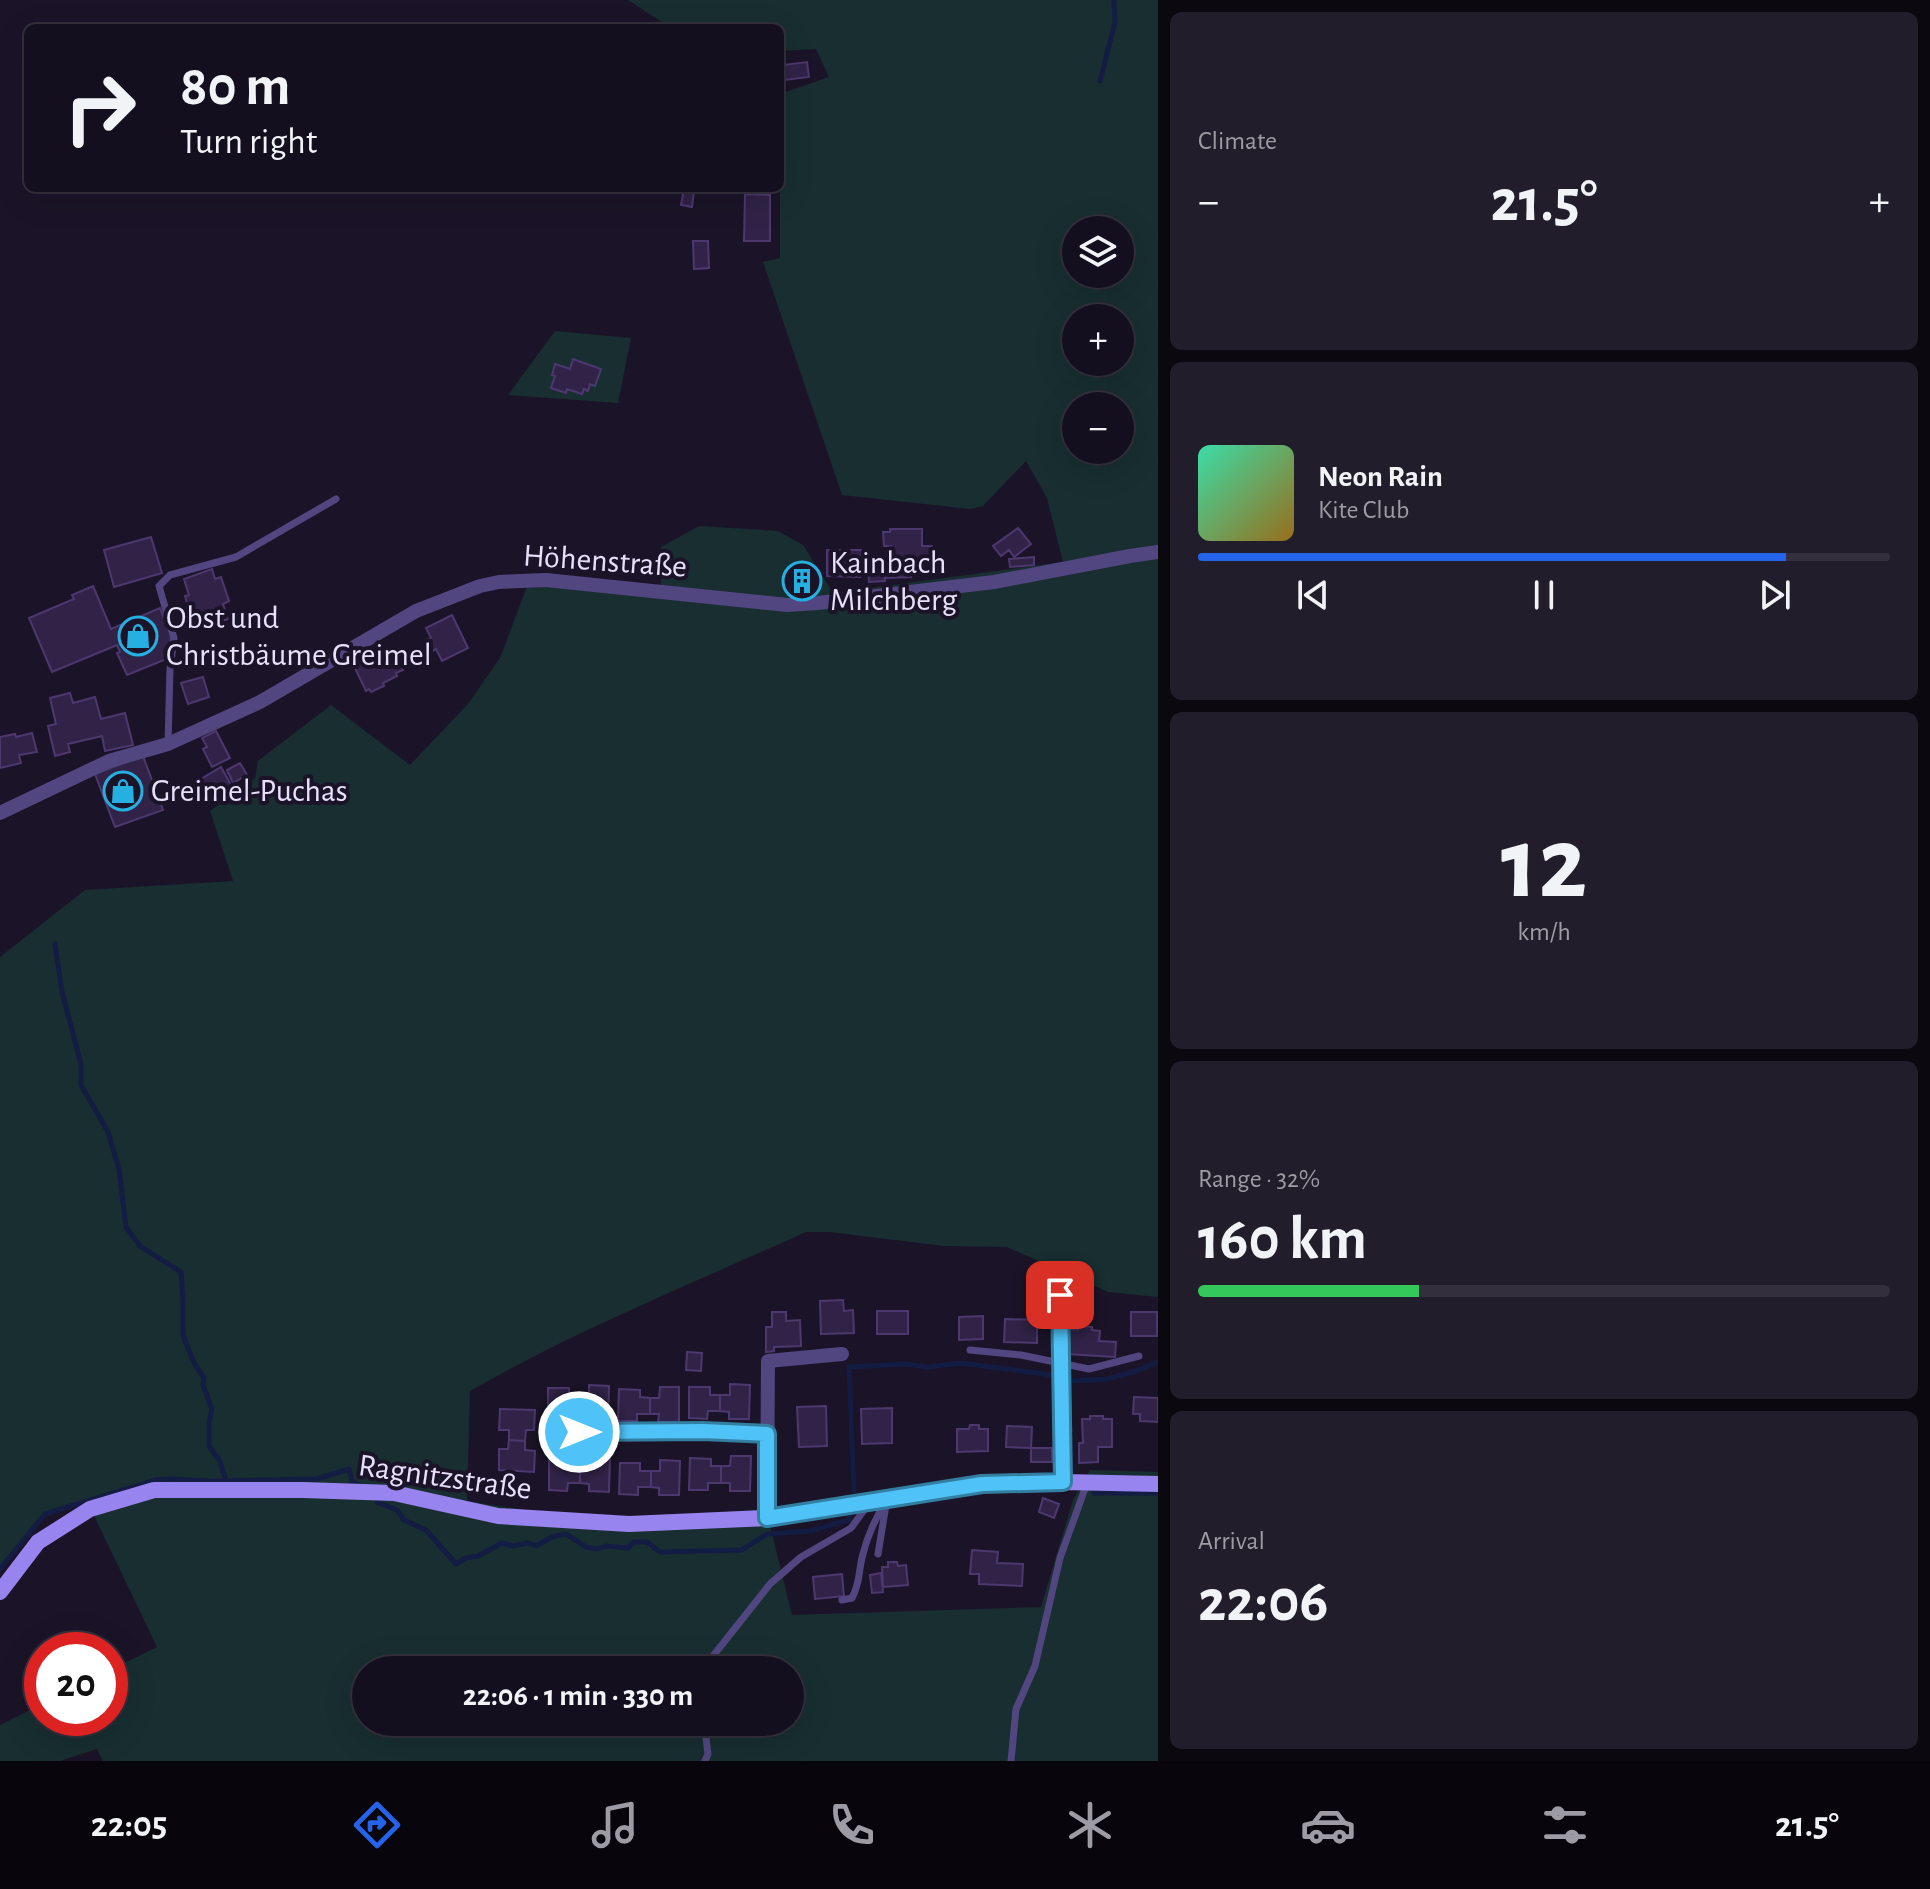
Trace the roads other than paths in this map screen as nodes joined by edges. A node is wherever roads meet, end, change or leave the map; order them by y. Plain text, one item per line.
1 (336, 499) dead end
2 (1158, 552) edge
3 (168, 744) junction
4 (0, 813) edge
5 (1060, 1295) dead end
6 (970, 1350) dead end
7 (842, 1354) dead end
8 (1139, 1356) dead end
9 (1061, 1362) junction
10 (548, 1432) dead end
11 (767, 1434) junction
12 (1063, 1482) junction
13 (1087, 1483) junction
14 (1158, 1484) edge
15 (878, 1500) junction
16 (767, 1518) junction
17 (878, 1554) dead end
18 (0, 1592) edge
19 (842, 1600) dead end
20 (713, 1656) edge
21 (706, 1736) edge
22 (705, 1761) edge
23 (1011, 1761) edge

1 - 3 lane
2 - 3 street, Höhenstraße
3 - 4 street, Höhenstraße
5 - 9 street
6 - 9 lane
7 - 11 street
8 - 9 lane
9 - 12 street
10 - 11 lane
11 - 16 street
12 - 13 main road, Ragnitzstraße
12 - 15 main road, Ragnitzstraße
13 - 14 main road, Ragnitzstraße
13 - 23 lane
15 - 16 main road, Ragnitzstraße
15 - 17 lane
15 - 19 lane
15 - 20 lane
16 - 18 main road, Ragnitzstraße
21 - 22 lane

